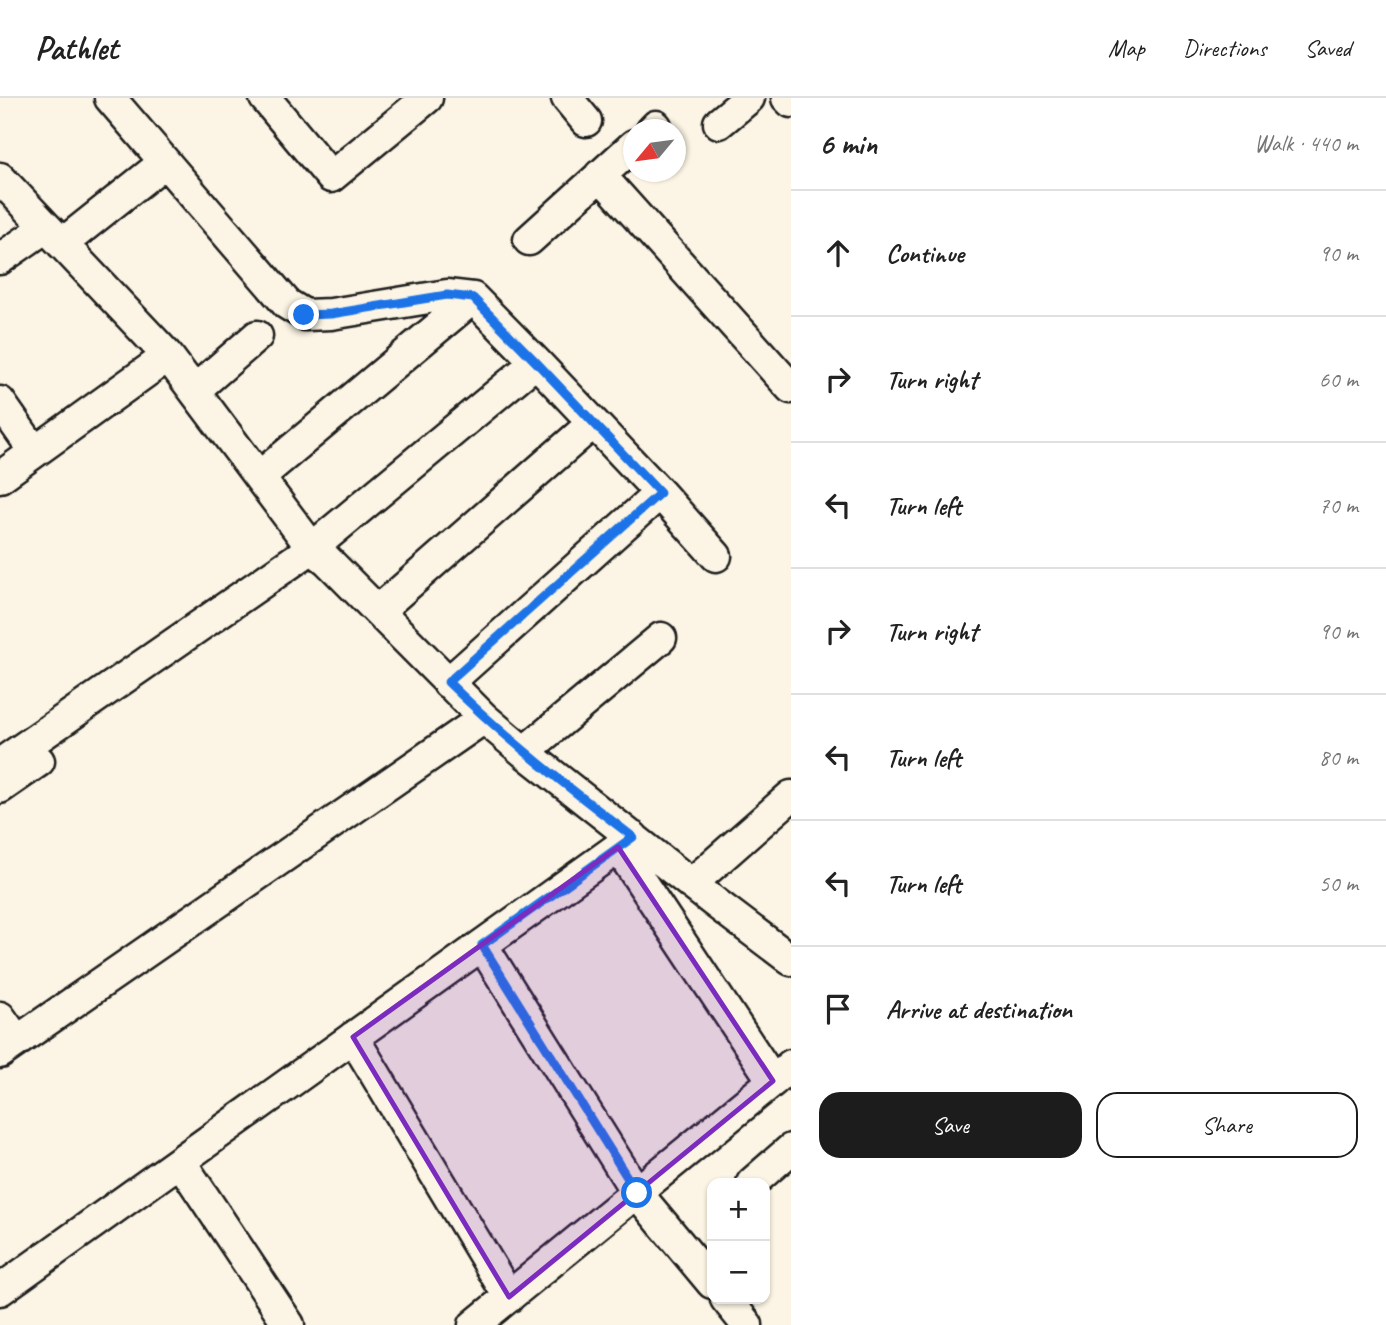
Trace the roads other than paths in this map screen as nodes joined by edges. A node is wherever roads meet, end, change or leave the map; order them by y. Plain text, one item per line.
1 (110, 98) edge
2 (265, 98) edge
3 (427, 98) edge
4 (568, 98) edge
5 (749, 98) edge
6 (787, 98) edge
7 (791, 102) edge
8 (586, 121) dead end
9 (719, 123) dead end
10 (623, 155) edge
11 (165, 162) junction
12 (600, 175) junction
13 (0, 178) edge
14 (54, 235) junction
15 (529, 240) dead end
16 (0, 259) edge
17 (473, 298) junction
18 (257, 336) dead end
19 (169, 356) junction
20 (536, 362) junction
21 (791, 388) edge
22 (195, 390) junction
23 (0, 402) edge
24 (593, 423) junction
25 (35, 452) junction
26 (0, 477) edge
27 (259, 477) junction
28 (660, 493) junction
29 (319, 554) junction
30 (716, 556) dead end
31 (378, 611) junction
32 (661, 638) dead end
33 (448, 682) junction
34 (484, 718) junction
35 (524, 752) junction
36 (0, 764) edge
37 (0, 788) edge
38 (791, 796) edge
39 (626, 842) junction
40 (691, 884) junction
41 (784, 943) edge
42 (482, 945) junction
43 (6, 1037) edge
44 (353, 1038) junction
45 (782, 1073) edge
46 (791, 1149) edge
47 (180, 1161) junction
48 (758, 1178) edge
49 (637, 1193) junction
50 (707, 1277) edge
51 (0, 1290) edge
52 (509, 1297) junction
53 (730, 1304) edge
54 (289, 1325) edge
55 (474, 1325) edge
56 (747, 1325) edge

1 - 11 street
2 - 3 street
4 - 8 street
5 - 9 street
6 - 7 street
10 - 12 street
11 - 14 street
11 - 17 street
12 - 15 street
12 - 21 street
13 - 14 street
14 - 16 street
14 - 19 street
17 - 20 street
17 - 27 street
18 - 22 street
19 - 22 street
19 - 25 street
20 - 24 street
20 - 29 street
22 - 27 street
23 - 25 street
24 - 28 street
24 - 31 street
25 - 26 street
27 - 29 street
28 - 30 street
28 - 33 street
29 - 31 street
29 - 36 street
29 - 37 street
31 - 33 street
32 - 35 street
33 - 34 street
34 - 35 street
34 - 43 street
35 - 39 street
38 - 40 street
39 - 40 street
39 - 42 street
39 - 45 street
40 - 41 street
42 - 44 street
42 - 49 street
44 - 47 street
44 - 52 street
45 - 49 street
46 - 48 street
47 - 51 street
47 - 54 street
49 - 50 street
49 - 52 street
52 - 55 street
53 - 56 street

